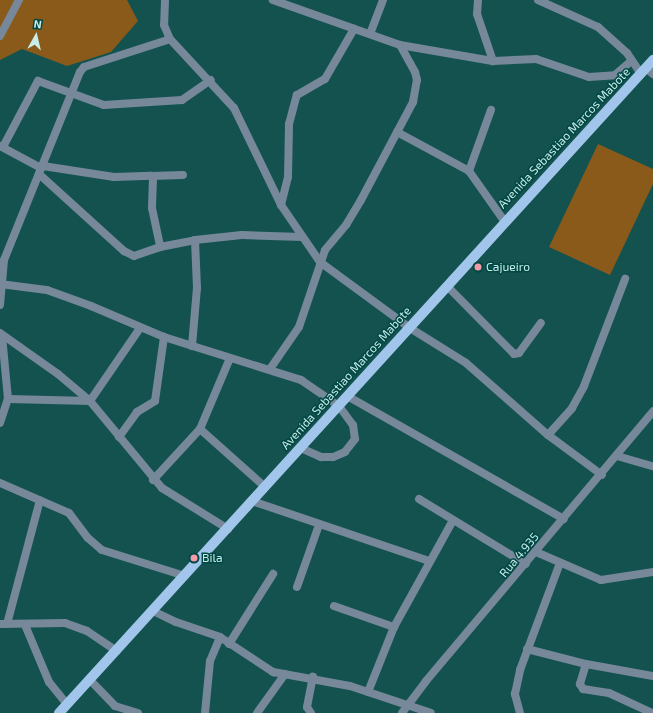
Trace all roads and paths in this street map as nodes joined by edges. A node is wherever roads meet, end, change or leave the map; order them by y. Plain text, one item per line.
1 (19, 0) edge
2 (165, 0) edge
3 (273, 0) edge
4 (383, 0) edge
5 (478, 0) edge
6 (543, 1) edge
7 (354, 29) junction
8 (370, 34) junction
9 (0, 36) edge
10 (170, 39) junction
11 (400, 45) junction
12 (493, 60) junction
13 (631, 61) junction
14 (648, 69) edge
15 (210, 80) junction
16 (70, 94) junction
17 (491, 110) dead end
18 (398, 132) junction
19 (1, 146) edge
20 (41, 169) junction
21 (469, 171) junction
22 (183, 175) dead end
23 (151, 176) junction
24 (281, 205) junction
25 (505, 222) junction
26 (302, 237) junction
27 (195, 240) junction
28 (160, 247) junction
29 (320, 262) junction
30 (626, 279) dead end
31 (0, 284) edge
32 (447, 286) junction
33 (0, 305) edge
34 (541, 323) dead end
35 (140, 328) junction
36 (410, 328) junction
37 (1, 335) edge
38 (164, 337) junction
39 (192, 346) junction
40 (230, 358) junction
41 (270, 369) junction
42 (349, 397) junction
43 (8, 399) junction
44 (90, 401) junction
45 (339, 406) junction
46 (653, 411) edge
47 (0, 422) edge
48 (200, 429) junction
49 (548, 435) junction
50 (119, 437) junction
51 (301, 448) junction
52 (617, 456) junction
53 (653, 466) edge
54 (602, 475) junction
55 (153, 480) junction
56 (0, 482) edge
57 (265, 487) junction
58 (419, 499) dead end
59 (40, 500) junction
60 (252, 501) junction
61 (564, 519) junction
62 (453, 520) junction
63 (319, 525) junction
64 (228, 529) junction
65 (536, 552) junction
66 (429, 561) junction
67 (560, 563) junction
68 (526, 564) junction
69 (653, 572) edge
70 (273, 574) dead end
71 (185, 576) junction
72 (297, 587) dead end
73 (334, 606) dead end
74 (153, 611) junction
75 (3, 624) edge
76 (25, 625) junction
77 (394, 627) junction
78 (220, 637) junction
79 (229, 644) junction
80 (527, 649) junction
81 (117, 651) junction
82 (586, 664) junction
83 (285, 674) junction
84 (653, 676) edge
85 (312, 677) junction
86 (90, 680) junction
87 (368, 692) junction
88 (408, 706) junction
89 (65, 709) edge
90 (138, 713) edge
91 (205, 713) edge
92 (256, 713) edge
93 (311, 713) edge
94 (402, 713) edge
95 (432, 713) edge
96 (520, 713) edge
97 (652, 713) edge

1 - 9 street
2 - 10 street
3 - 7 street
4 - 8 street
5 - 12 street
6 - 13 street
7 - 8 street
7 - 24 street
8 - 11 street
10 - 15 street
10 - 16 street
11 - 12 street
11 - 18 street
12 - 13 street
13 - 14 street
14 - 25 main road, Avenida Sebastiao Marcos Mabote
15 - 16 street
15 - 24 street
16 - 19 street
16 - 20 street
17 - 21 street
18 - 21 street
18 - 29 street
19 - 20 street
20 - 23 street
20 - 28 street
20 - 31 street
21 - 25 street
22 - 23 street
23 - 28 street
24 - 26 street
25 - 32 main road, Avenida Sebastiao Marcos Mabote
26 - 27 street
26 - 29 street
27 - 28 street
27 - 39 street
29 - 36 street
29 - 41 street
30 - 49 street
31 - 33 street
31 - 35 street
32 - 34 street
32 - 36 main road, Avenida Sebastiao Marcos Mabote
35 - 38 street
35 - 44 street
36 - 42 main road, Avenida Sebastiao Marcos Mabote
36 - 49 street
37 - 43 street
37 - 44 street
38 - 39 street
38 - 50 street
39 - 40 street
40 - 41 street
40 - 48 street
41 - 45 street
42 - 45 main road, Avenida Sebastiao Marcos Mabote
42 - 61 street
43 - 44 street
43 - 47 street
44 - 50 street
45 - 51 main road, Avenida Sebastiao Marcos Mabote
45 - 51 street
46 - 52 street, Rua 4.935
48 - 55 street
48 - 57 street
49 - 54 street
50 - 55 street
51 - 57 main road, Avenida Sebastiao Marcos Mabote
52 - 53 street
52 - 54 street, Rua 4.935
54 - 61 street, Rua 4.935
55 - 64 street
56 - 59 street
57 - 60 main road, Avenida Sebastiao Marcos Mabote
58 - 62 street
59 - 71 street
59 - 75 street
60 - 63 street
60 - 64 main road, Avenida Sebastiao Marcos Mabote
61 - 65 street, Rua 4.935
62 - 66 street
62 - 68 street
63 - 66 street
63 - 72 street
64 - 71 main road, Avenida Sebastiao Marcos Mabote
65 - 67 street
65 - 68 street, Rua 4.935
66 - 77 street
67 - 69 street
67 - 80 street
68 - 88 street, Rua 4.935
70 - 79 street
71 - 74 main road, Avenida Sebastiao Marcos Mabote
73 - 77 street
74 - 78 street
74 - 81 main road, Avenida Sebastiao Marcos Mabote
75 - 76 street
76 - 81 street
76 - 89 street
77 - 87 street
78 - 79 street
78 - 91 street
79 - 83 street
80 - 82 street
80 - 96 street
81 - 86 main road, Avenida Sebastiao Marcos Mabote
82 - 84 street
82 - 97 street
83 - 85 street
83 - 92 street
85 - 87 street
85 - 93 street
86 - 89 main road, Avenida Sebastiao Marcos Mabote
86 - 90 street
87 - 88 street
88 - 94 street, Rua 4.935
88 - 95 street

